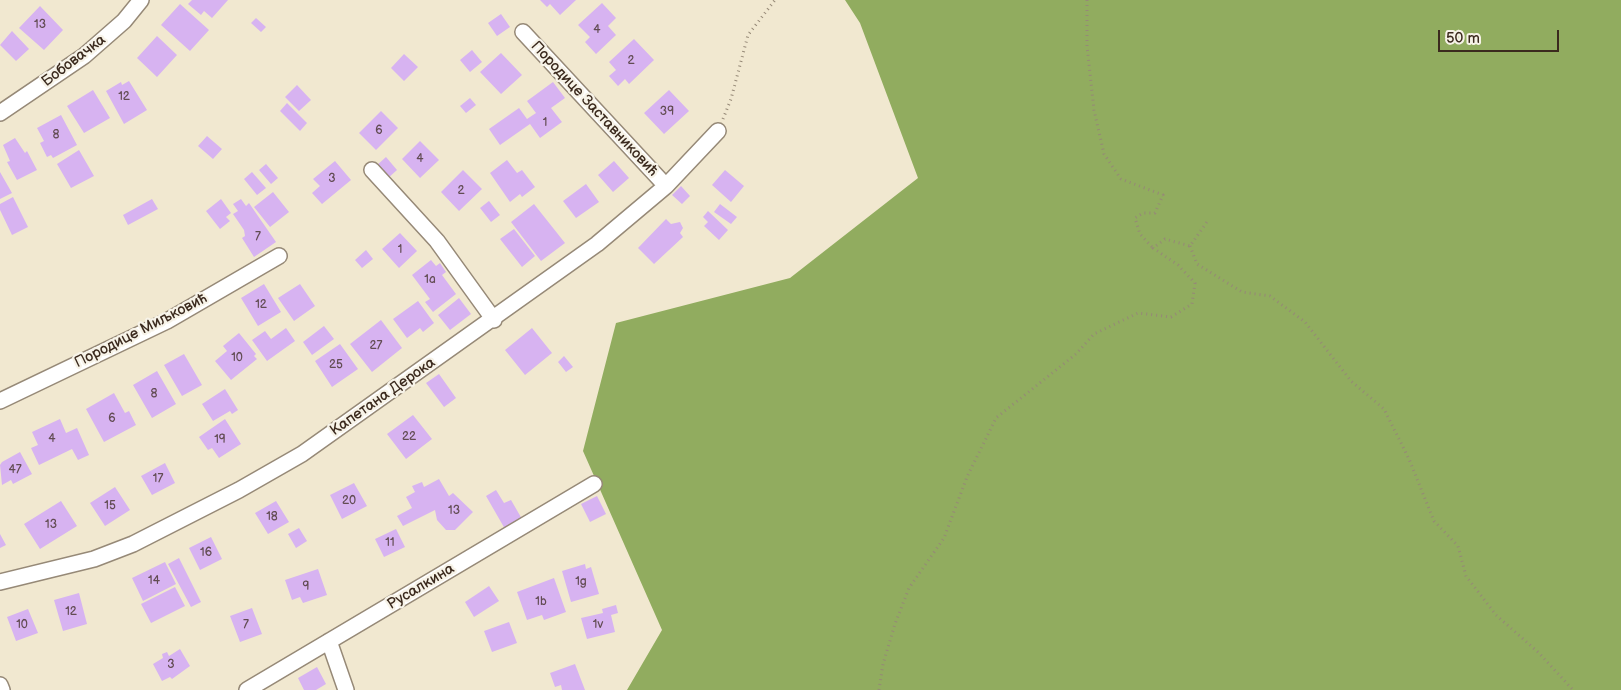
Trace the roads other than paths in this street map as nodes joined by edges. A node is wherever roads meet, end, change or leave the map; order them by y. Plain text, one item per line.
1 (141, 0) edge
2 (523, 32) dead end
3 (0, 113) edge
4 (718, 131) road end
5 (372, 170) dead end
6 (666, 186) junction
7 (279, 256) dead end
8 (494, 320) junction
9 (0, 401) edge
10 (594, 484) dead end
11 (0, 582) edge
12 (328, 641) junction
13 (0, 685) edge
14 (2, 690) edge
15 (247, 690) edge
16 (346, 690) edge

1 - 3 street, Бобовачка
2 - 6 street, Породице Заставниковић
4 - 6 street, Капетана Дерока
5 - 8 street
6 - 8 street, Капетана Дерока
7 - 9 street, Породице Миљковић
8 - 11 street, Капетана Дерока
10 - 12 street, Русалкина
12 - 15 street, Русалкина
12 - 16 street
13 - 14 street

